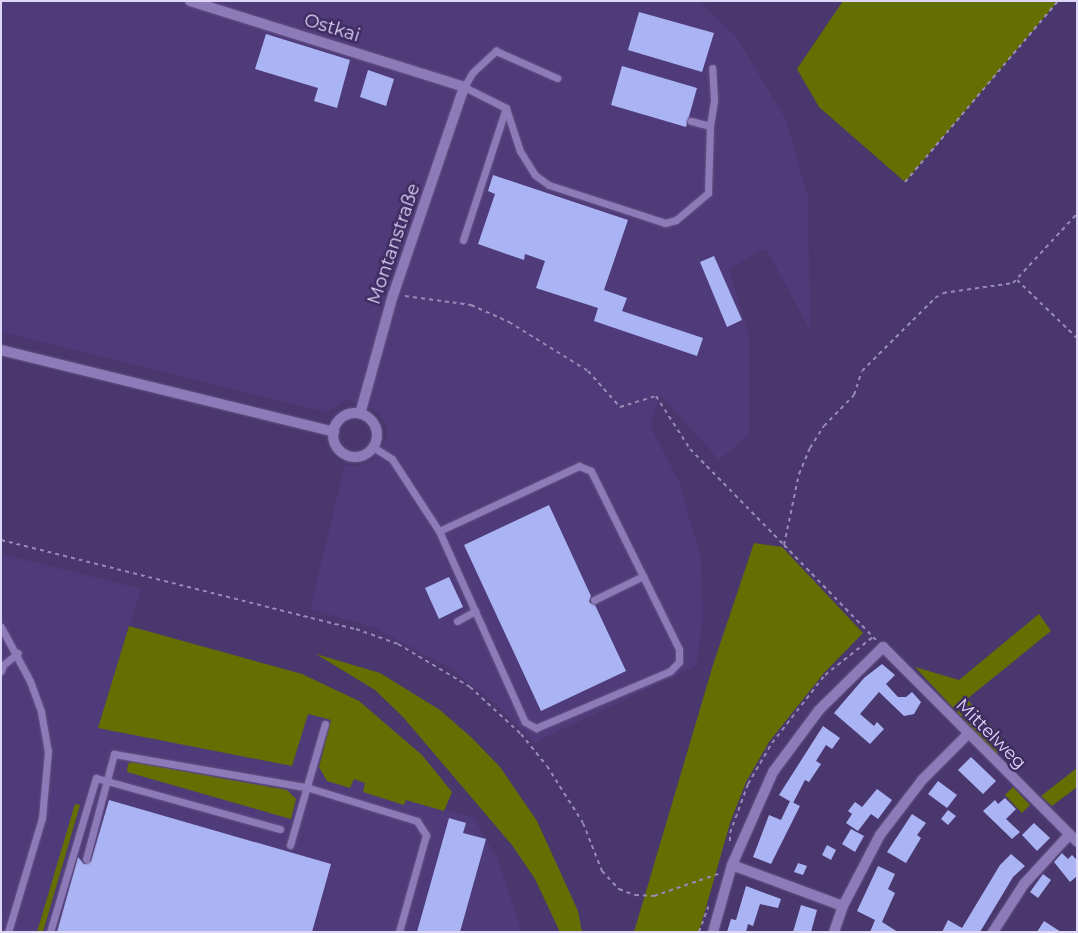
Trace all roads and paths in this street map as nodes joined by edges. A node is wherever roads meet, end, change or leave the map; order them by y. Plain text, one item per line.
1 (190, 1) edge
2 (1058, 1) edge
3 (712, 68) dead end
4 (557, 78) dead end
5 (464, 87) junction
6 (506, 108) junction
7 (692, 121) dead end
8 (710, 126) junction
9 (905, 182) dead end
10 (1077, 214) edge
11 (463, 240) dead end
12 (1017, 280) junction
13 (392, 295) junction
14 (1077, 338) edge
15 (1, 350) edge
16 (360, 414) junction
17 (334, 432) junction
18 (373, 448) junction
19 (439, 531) junction
20 (1, 540) edge
21 (784, 545) junction
22 (643, 576) junction
23 (594, 600) dead end
24 (475, 611) junction
25 (457, 622) dead end
26 (1, 627) edge
27 (883, 647) junction
28 (18, 653) junction
29 (1, 671) edge
30 (325, 724) dead end
31 (968, 734) junction
32 (106, 781) junction
33 (306, 786) junction
34 (280, 829) dead end
35 (1073, 839) edge
36 (290, 845) dead end
37 (86, 859) dead end
38 (732, 865) junction
39 (843, 906) junction
40 (8, 932) edge
41 (50, 932) edge
42 (399, 932) edge
43 (712, 932) edge
44 (834, 932) edge
45 (993, 932) edge

1 - 5 street, Ostkai
2 - 9 path
3 - 8 lane
4 - 5 lane
5 - 6 lane
5 - 13 street, Montanstraße
6 - 8 lane
6 - 11 lane
7 - 8 lane
10 - 12 path
12 - 14 path
12 - 21 path
13 - 16 street, Montanstraße
13 - 21 path
15 - 17 street
16 - 17 street
16 - 18 street
17 - 18 street
18 - 19 lane
19 - 22 lane
19 - 24 lane
20 - 38 path
21 - 27 path
22 - 23 lane
22 - 24 lane
24 - 25 lane
26 - 28 lane
27 - 31 street, Mittelweg
27 - 38 street
28 - 29 lane
28 - 40 lane
30 - 33 lane
31 - 35 street, Mittelweg
31 - 39 street
32 - 33 lane
32 - 34 lane
32 - 37 lane
32 - 41 lane
33 - 36 lane
33 - 42 lane
35 - 45 street
38 - 39 street
38 - 43 street
39 - 44 street

